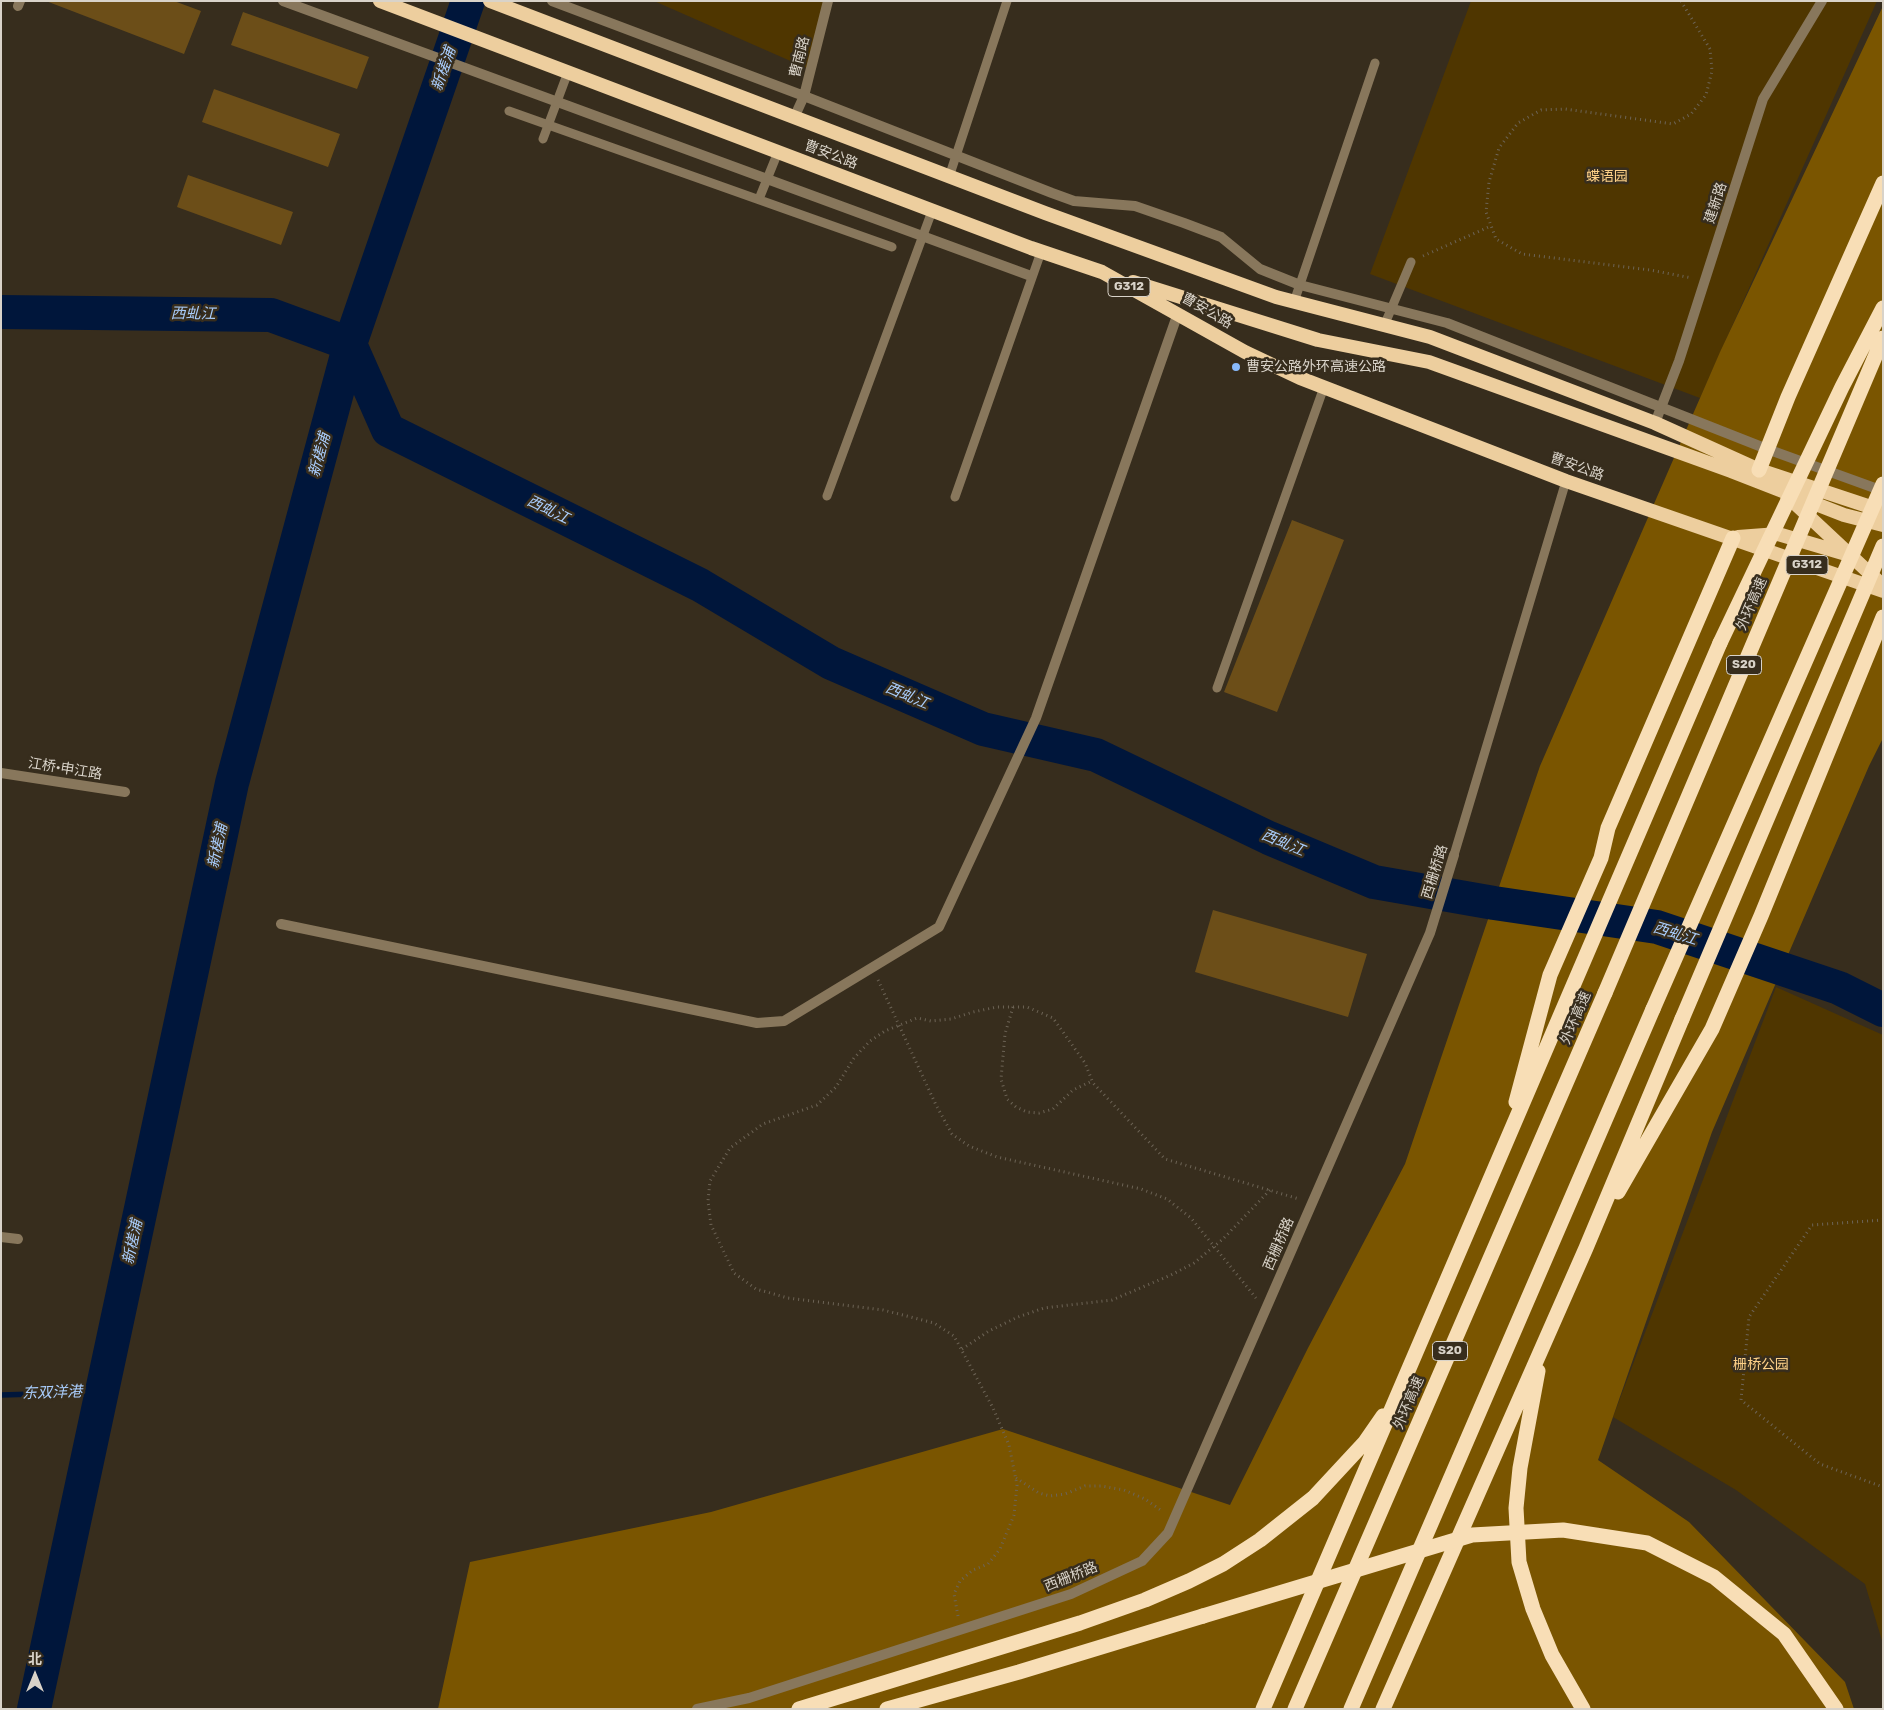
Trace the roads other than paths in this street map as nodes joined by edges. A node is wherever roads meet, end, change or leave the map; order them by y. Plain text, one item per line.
1 (283, 1) edge
2 (490, 1) edge
3 (552, 1) edge
4 (828, 1) edge
5 (1007, 1) edge
6 (1822, 1) edge
7 (385, 3) edge
8 (1375, 63) dead end
9 (568, 72) junction
10 (804, 96) junction
11 (557, 101) junction
12 (509, 111) dead end
13 (794, 118) junction
14 (549, 124) junction
15 (543, 139) dead end
16 (778, 152) junction
17 (956, 156) junction
18 (949, 176) junction
19 (768, 179) junction
20 (1883, 183) edge
21 (759, 199) junction
22 (932, 211) junction
23 (922, 236) junction
24 (892, 246) dead end
25 (1041, 252) junction
26 (1411, 262) road end
27 (1102, 272) junction
28 (1031, 276) junction
29 (1300, 285) junction
30 (1294, 302) junction
31 (1390, 308) junction
32 (1883, 308) edge
33 (1178, 313) junction
34 (1384, 326) junction
35 (1883, 338) edge
36 (1324, 387) junction
37 (1662, 406) junction
38 (1655, 424) junction
39 (1767, 449) junction
40 (1759, 470) junction
41 (1566, 481) junction
42 (1883, 484) edge
43 (1780, 490) junction
44 (1883, 491) edge
45 (827, 496) dead end
46 (955, 497) dead end
47 (1883, 511) edge
48 (1883, 525) edge
49 (1733, 538) junction
50 (1883, 546) edge
51 (1849, 555) junction
52 (1883, 565) edge
53 (1883, 586) edge
54 (1883, 591) edge
55 (1883, 616) edge
56 (1217, 688) dead end
57 (1, 772) edge
58 (125, 792) dead end
59 (1454, 855) joint
60 (281, 924) dead end
61 (1504, 1150) junction
62 (1, 1237) edge
63 (18, 1239) dead end
64 (1586, 1248) junction
65 (1542, 1348) junction
66 (1400, 1392) junction
67 (1580, 1705) edge
68 (697, 1709) edge
69 (799, 1709) edge
70 (887, 1709) edge
71 (1263, 1709) edge
72 (1295, 1709) edge
73 (1351, 1709) edge
74 (1383, 1709) edge
75 (1836, 1709) edge

1 - 11 street
2 - 13 highway, 曹安公路
3 - 10 street
4 - 10 street, 曹南路
5 - 17 lane
6 - 37 street, 建新路
7 - 9 highway, 曹安公路 / G312
8 - 29 lane
9 - 11 lane
9 - 16 highway, 曹安公路 / G312
10 - 13 street, 曹南路
10 - 17 street
11 - 14 lane
11 - 19 street
12 - 14 lane
13 - 18 highway, 曹安公路
14 - 15 lane
14 - 21 lane
16 - 19 lane
16 - 22 highway, 曹安公路 / G312
17 - 18 lane
17 - 29 street
18 - 30 highway, 曹安公路
19 - 21 lane
19 - 23 street
20 - 39 highway
21 - 24 lane
22 - 23 lane
22 - 25 highway, 曹安公路 / G312
23 - 28 street
23 - 45 lane
25 - 27 highway, 曹安公路 / G312
25 - 28 lane
26 - 31 lane
27 - 33 highway, 曹安公路 / G312
27 - 43 highway
28 - 46 lane
29 - 30 lane
29 - 31 street
30 - 34 highway, 曹安公路
31 - 34 lane
31 - 37 street
32 - 61 highway, bridge
33 - 36 highway, 曹安公路 / G312
33 - 60 street
34 - 38 highway, 曹安公路
35 - 72 highway, 外环高速 / S20, bridge
36 - 41 highway, 曹安公路 / G312
36 - 56 lane
37 - 38 street, 建新路
37 - 39 street
38 - 40 highway, 曹安公路
39 - 40 highway
39 - 44 street
40 - 43 highway
40 - 47 highway, 曹安公路
41 - 49 highway, 曹安公路 / G312
41 - 59 lane, 西栅桥路
42 - 73 highway, bridge
43 - 48 highway
43 - 51 highway
49 - 51 highway
49 - 54 highway, 曹安公路 / G312
49 - 61 highway
50 - 64 highway, bridge
51 - 52 highway
51 - 53 highway
55 - 64 highway
57 - 58 street, 江桥·申江路
59 - 68 street, 西栅桥路
61 - 66 highway
62 - 63 street
64 - 65 highway
65 - 67 highway
65 - 74 highway
66 - 69 highway
66 - 71 highway
70 - 75 highway, bridge

